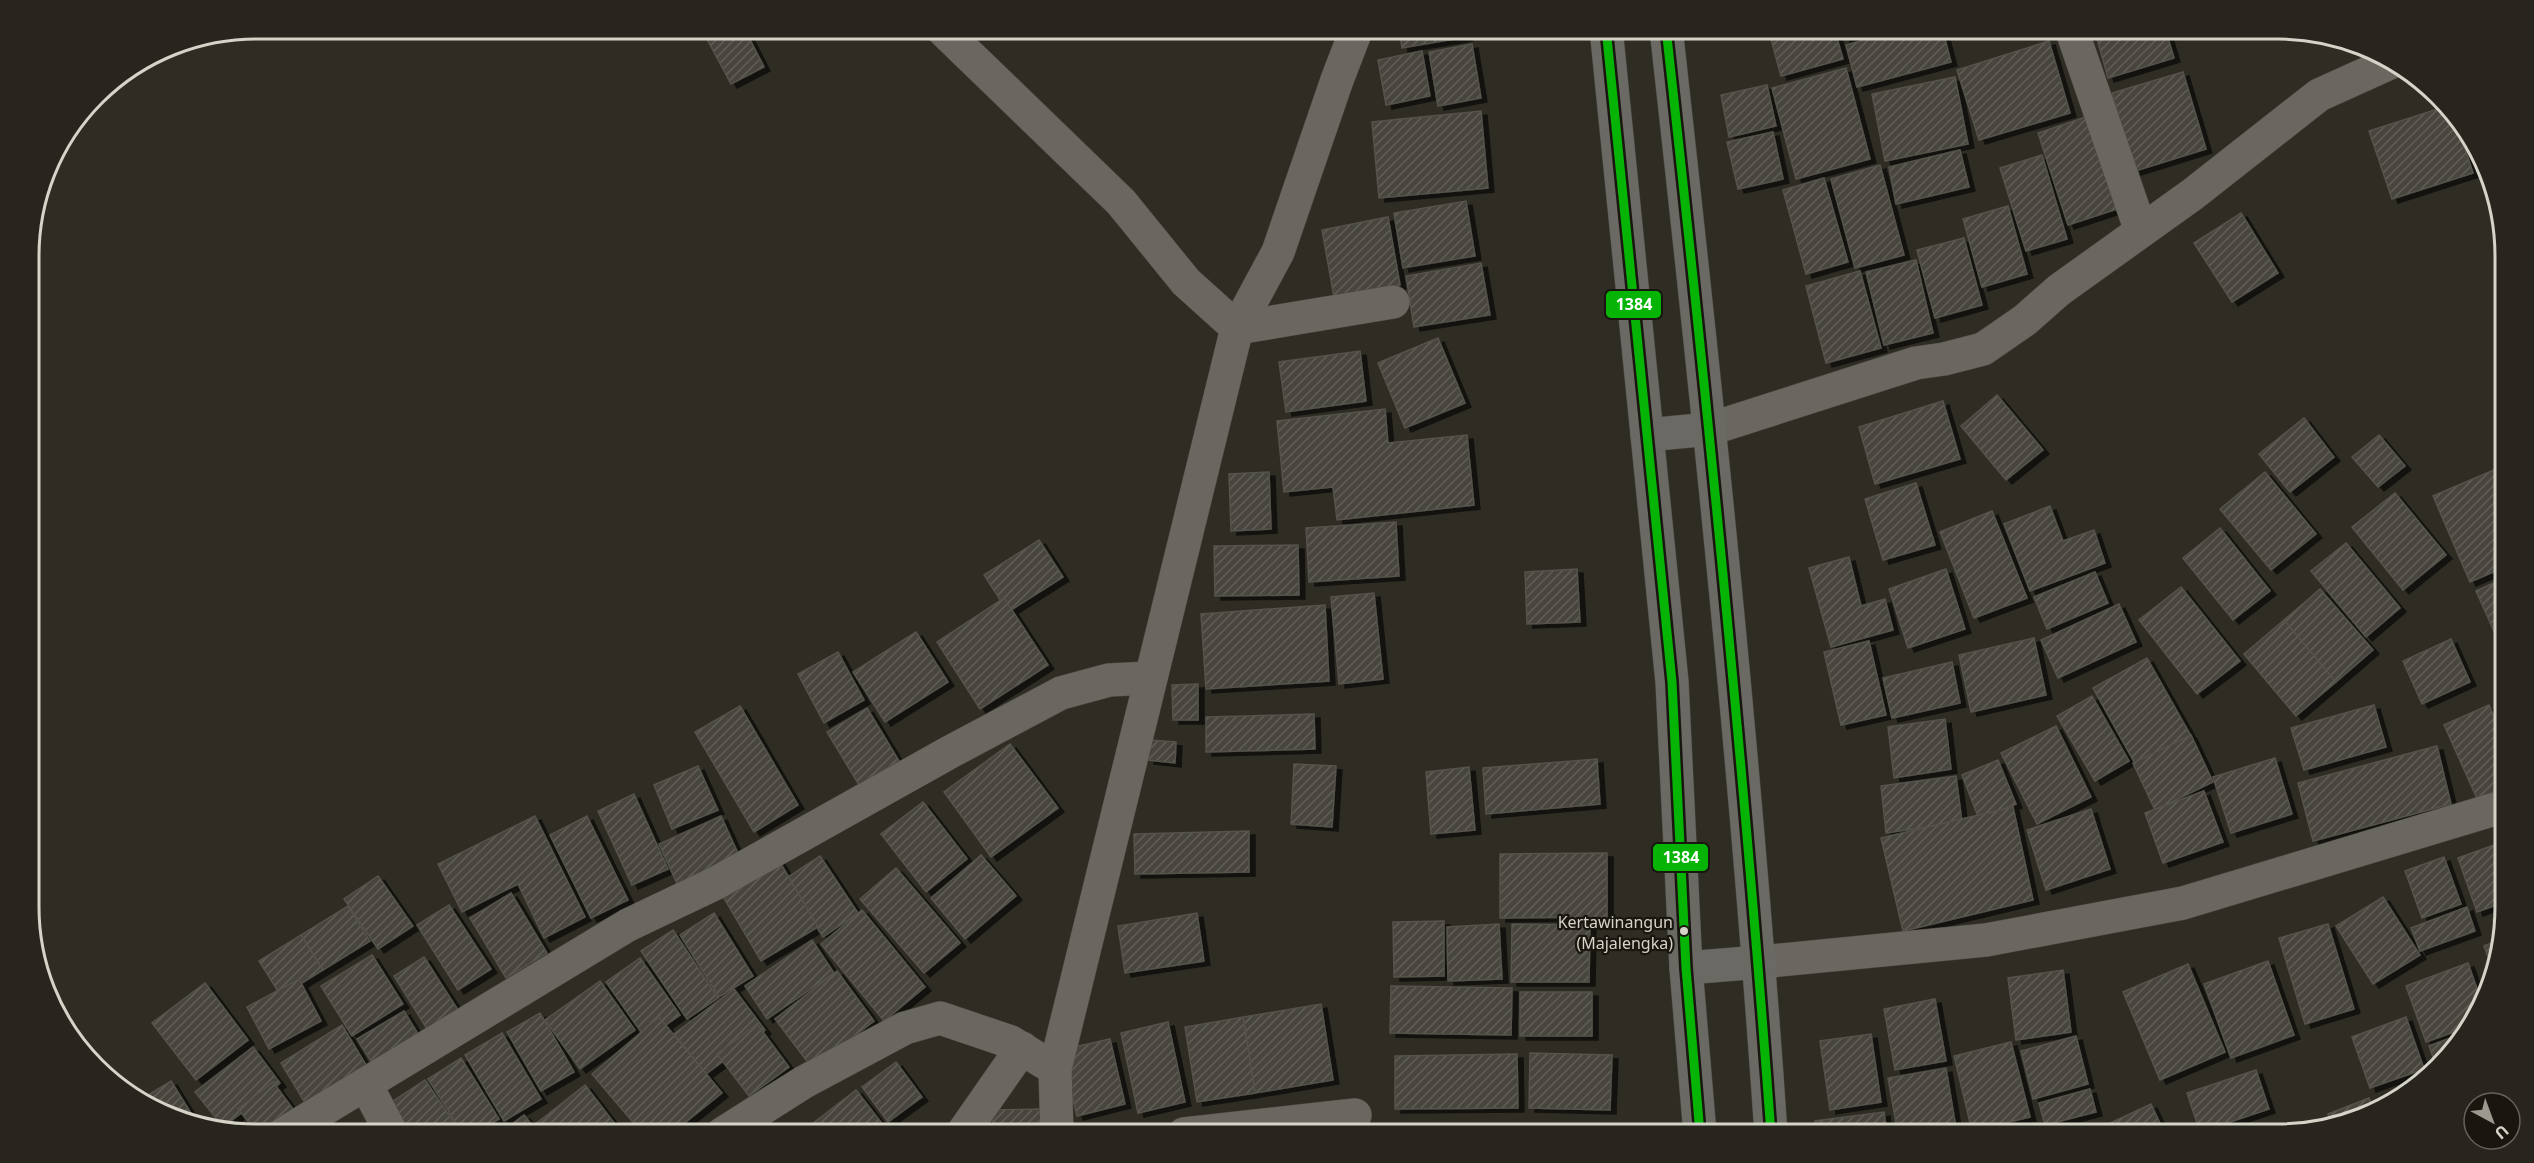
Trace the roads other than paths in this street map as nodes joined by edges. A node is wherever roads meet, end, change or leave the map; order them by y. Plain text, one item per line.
1 (952, 39) edge
2 (1353, 39) edge
3 (1607, 39) edge
4 (1667, 39) edge
5 (2075, 39) edge
6 (2383, 66) edge
7 (2141, 231) junction
8 (1393, 302) dead end
9 (1237, 328) junction
10 (1710, 429) junction
11 (1647, 435) junction
12 (1150, 678) junction
13 (2495, 809) edge
14 (1760, 962) junction
15 (1686, 968) junction
16 (1017, 1045) junction
17 (1055, 1069) junction
18 (366, 1085) junction
19 (1355, 1115) dead end
20 (300, 1124) edge
21 (387, 1124) edge
22 (738, 1124) edge
23 (968, 1124) edge
24 (1057, 1124) edge
25 (1274, 1124) edge
26 (1699, 1124) edge
27 (1770, 1124) edge

1 - 9 street
2 - 9 street
3 - 11 main road
4 - 10 main road
5 - 7 street
6 - 7 street
7 - 10 street
8 - 9 street
9 - 12 street
10 - 11 main road
10 - 14 main road
11 - 15 main road
12 - 17 street
12 - 18 street
13 - 14 street
14 - 15 main road
14 - 27 main road
15 - 26 main road
16 - 17 street
16 - 22 street
16 - 23 street
17 - 24 street
18 - 20 street
18 - 21 street
19 - 25 street

